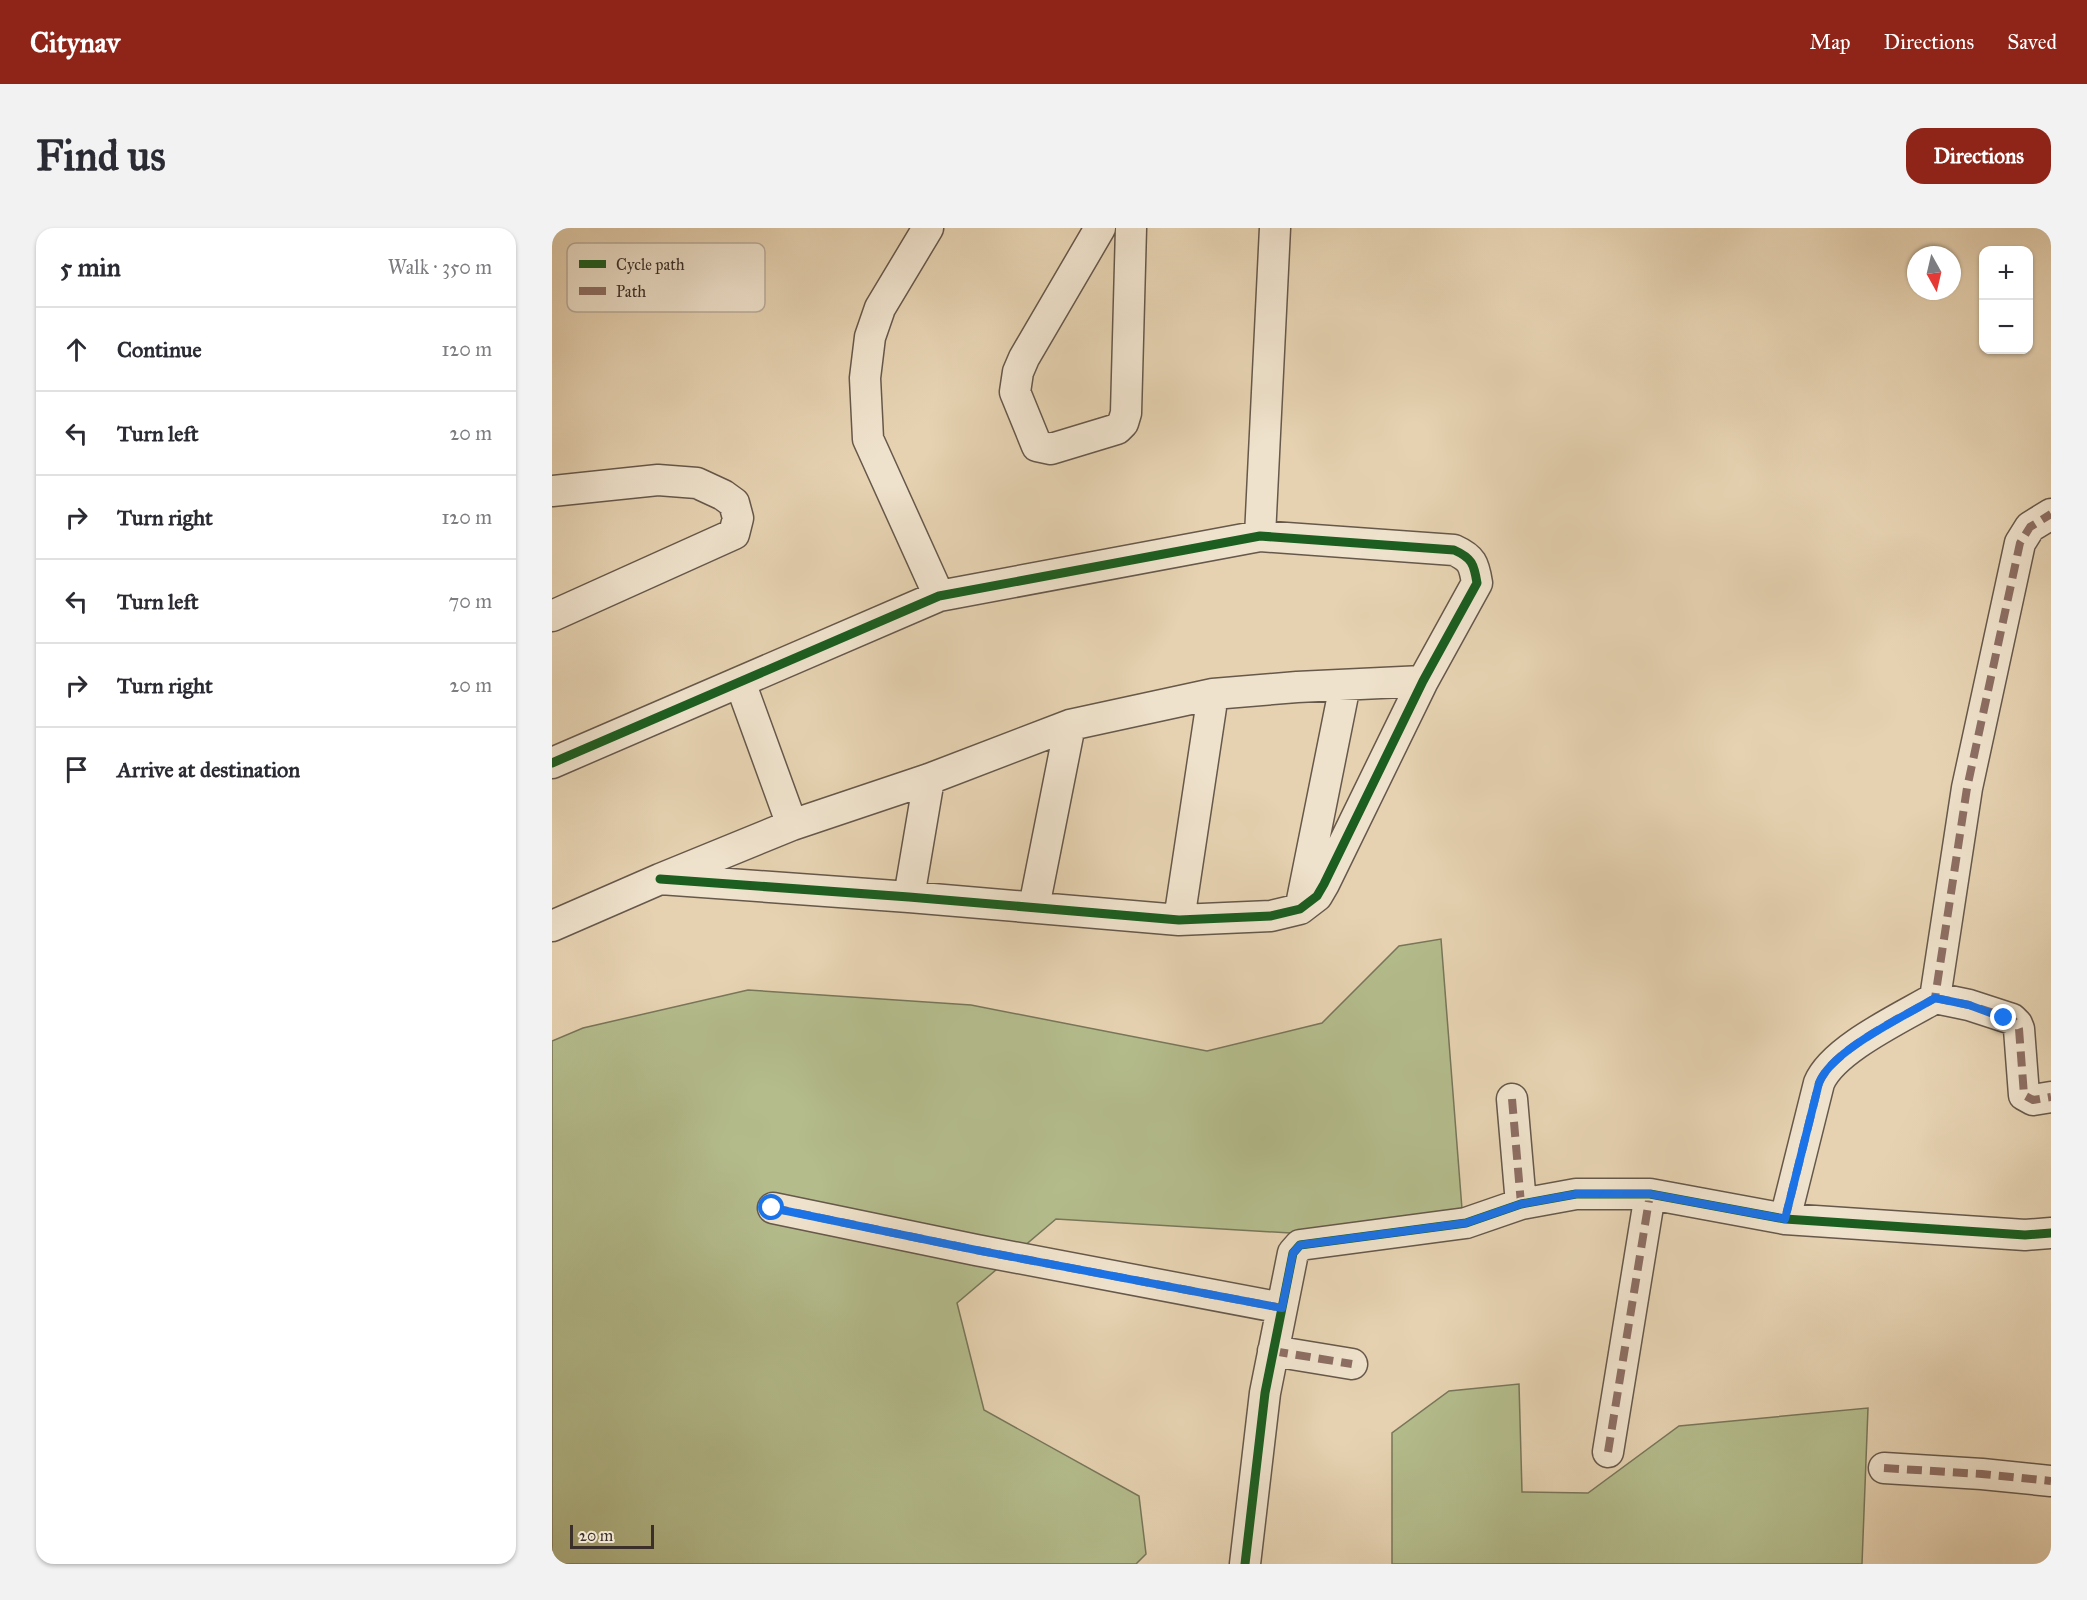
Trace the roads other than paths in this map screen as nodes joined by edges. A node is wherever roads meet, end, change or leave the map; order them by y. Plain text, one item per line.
1 (928, 228) edge
2 (1100, 228) edge
3 (1131, 228) edge
4 (1275, 228) edge
5 (552, 491) edge
6 (2051, 514) edge
7 (1260, 536) junction
8 (939, 596) junction
9 (555, 608) edge
10 (1423, 681) junction
11 (741, 682) junction
12 (1345, 685) junction
13 (1214, 694) junction
14 (1070, 725) junction
15 (552, 763) edge
16 (929, 779) junction
17 (792, 825) junction
18 (660, 879) junction
19 (909, 897) junction
20 (1034, 907) junction
21 (1300, 909) junction
22 (1179, 920) junction
23 (552, 926) edge
24 (1935, 998) junction
25 (2051, 1097) edge
26 (1512, 1100) dead end
27 (1650, 1194) junction
28 (1521, 1204) junction
29 (772, 1208) dead end
30 (1785, 1219) junction
31 (2051, 1233) edge
32 (1282, 1308) junction
33 (1273, 1350) junction
34 (1352, 1364) dead end
35 (1608, 1452) dead end
36 (1884, 1468) dead end
37 (2051, 1481) edge
38 (1245, 1564) edge

1 - 8 street
2 - 3 street
4 - 7 street
5 - 9 street
6 - 24 street
7 - 8 street
7 - 10 street
8 - 11 street
10 - 12 street
10 - 21 street
11 - 15 street
11 - 17 street
12 - 13 street
12 - 21 street
13 - 14 street
13 - 22 street
14 - 16 street
14 - 20 street
16 - 17 street
16 - 19 street
17 - 18 street
18 - 19 street
18 - 23 street
19 - 20 street
20 - 22 street
21 - 22 street
24 - 25 street
24 - 30 street
26 - 28 street
27 - 28 street
27 - 30 street
27 - 35 street
28 - 32 street
29 - 32 street
30 - 31 street
32 - 33 street
33 - 34 street
33 - 38 street
36 - 37 street

